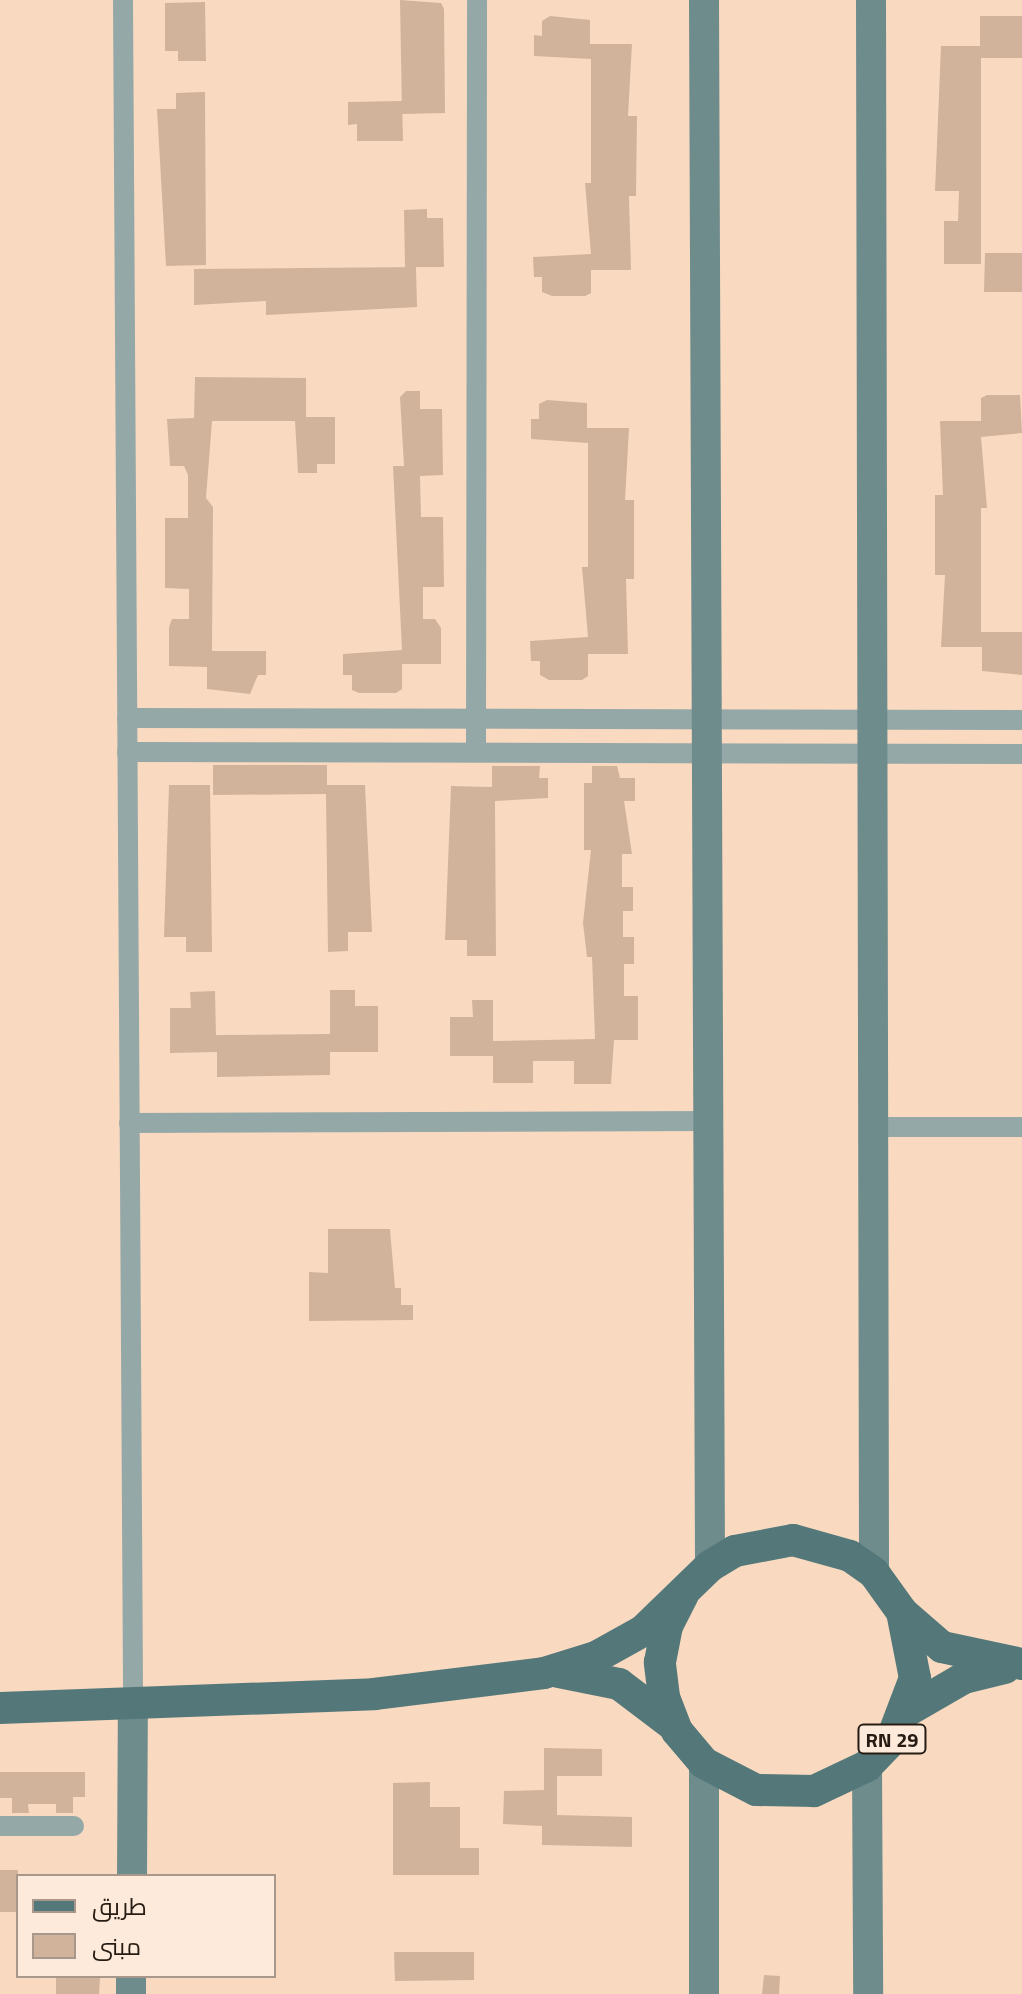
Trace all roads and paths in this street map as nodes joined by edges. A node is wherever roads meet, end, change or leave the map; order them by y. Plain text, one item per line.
1 (123, 0) edge
2 (477, 0) edge
3 (704, 0) edge
4 (871, 0) edge
5 (127, 718) junction
6 (476, 718) junction
7 (707, 719) junction
8 (877, 720) junction
9 (1022, 720) edge
10 (127, 752) junction
11 (476, 752) junction
12 (707, 753) junction
13 (877, 753) junction
14 (1022, 754) edge
15 (709, 1121) junction
16 (129, 1123) junction
17 (877, 1127) junction
18 (1022, 1127) edge
19 (710, 1566) junction
20 (874, 1573) junction
21 (683, 1595) junction
22 (902, 1612) junction
23 (1022, 1665) edge
24 (544, 1673) junction
25 (133, 1703) junction
26 (0, 1708) edge
27 (907, 1711) junction
28 (677, 1731) junction
29 (704, 1763) junction
30 (867, 1766) junction
31 (0, 1826) edge
32 (74, 1826) dead end
33 (132, 1874) edge
34 (704, 1994) edge
35 (868, 1994) edge

1 - 5 street
2 - 6 street
3 - 7 main road
4 - 8 main road
5 - 6 street
5 - 10 street
6 - 7 street
6 - 11 street
7 - 8 street
7 - 12 main road
8 - 9 street
8 - 13 main road
10 - 11 street
10 - 16 street
11 - 12 street
12 - 13 street
12 - 15 main road
13 - 14 street
13 - 17 main road
15 - 16 street
15 - 19 main road
16 - 25 street
17 - 18 street
17 - 20 main road
19 - 20 main road, RN 29
19 - 21 main road, RN 29
20 - 22 main road, RN 29
21 - 24 main road, RN 29
21 - 28 main road, RN 29
22 - 23 main road, RN 29
22 - 27 main road, RN 29
23 - 27 main road, RN 29
24 - 25 main road, RN 29
24 - 28 main road, RN 29
25 - 26 main road, RN 29
25 - 33 main road
27 - 30 main road, RN 29
28 - 29 main road, RN 29
29 - 30 main road, RN 29
29 - 34 main road
30 - 35 main road
31 - 32 street

